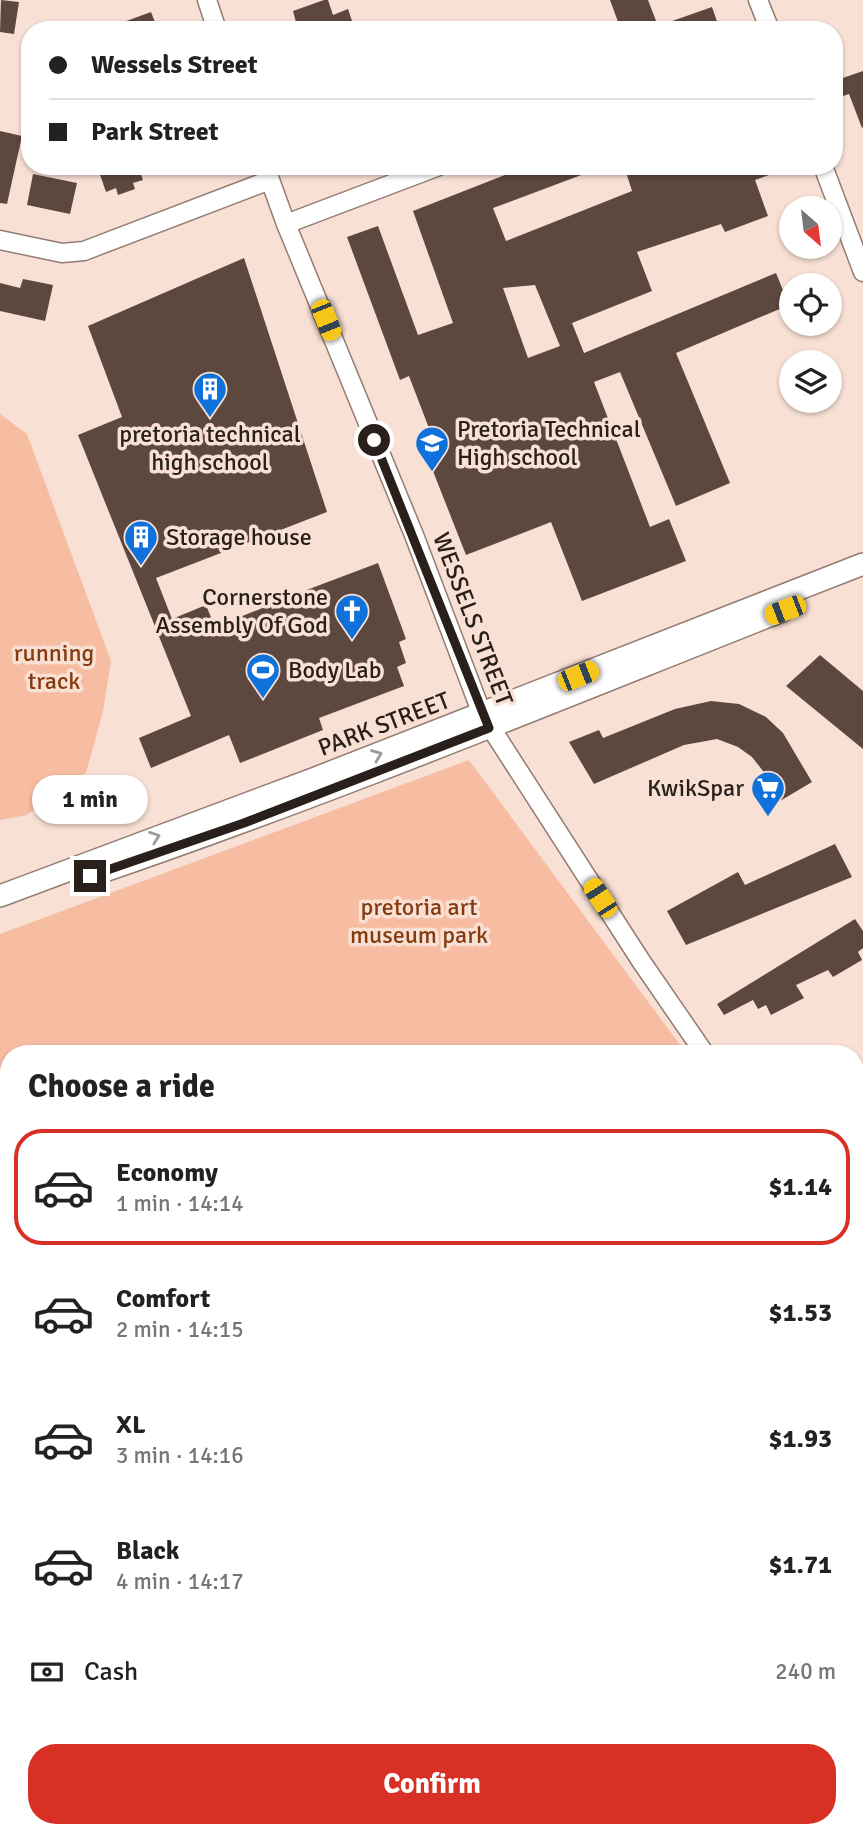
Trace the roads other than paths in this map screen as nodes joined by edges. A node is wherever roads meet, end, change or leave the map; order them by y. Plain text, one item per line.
1 (207, 0) edge
2 (758, 0) edge
3 (214, 21) edge
4 (766, 21) edge
5 (262, 175) edge
6 (268, 175) edge
7 (415, 175) edge
8 (826, 175) edge
9 (286, 224) junction
10 (0, 240) edge
11 (863, 272) edge
12 (863, 564) edge
13 (863, 579) edge
14 (485, 721) junction
15 (0, 896) edge
16 (0, 911) edge
17 (699, 1045) edge

1 - 3 street
2 - 4 street
5 - 10 street
6 - 9 street, WESSELS STREET
7 - 9 street
8 - 11 street
9 - 14 street, WESSELS STREET
12 - 14 street, PARK STREET
13 - 14 street, PARK STREET
15 -> 14 street, PARK STREET
14 - 16 street, PARK STREET
14 - 17 street, WESSELS STREET

